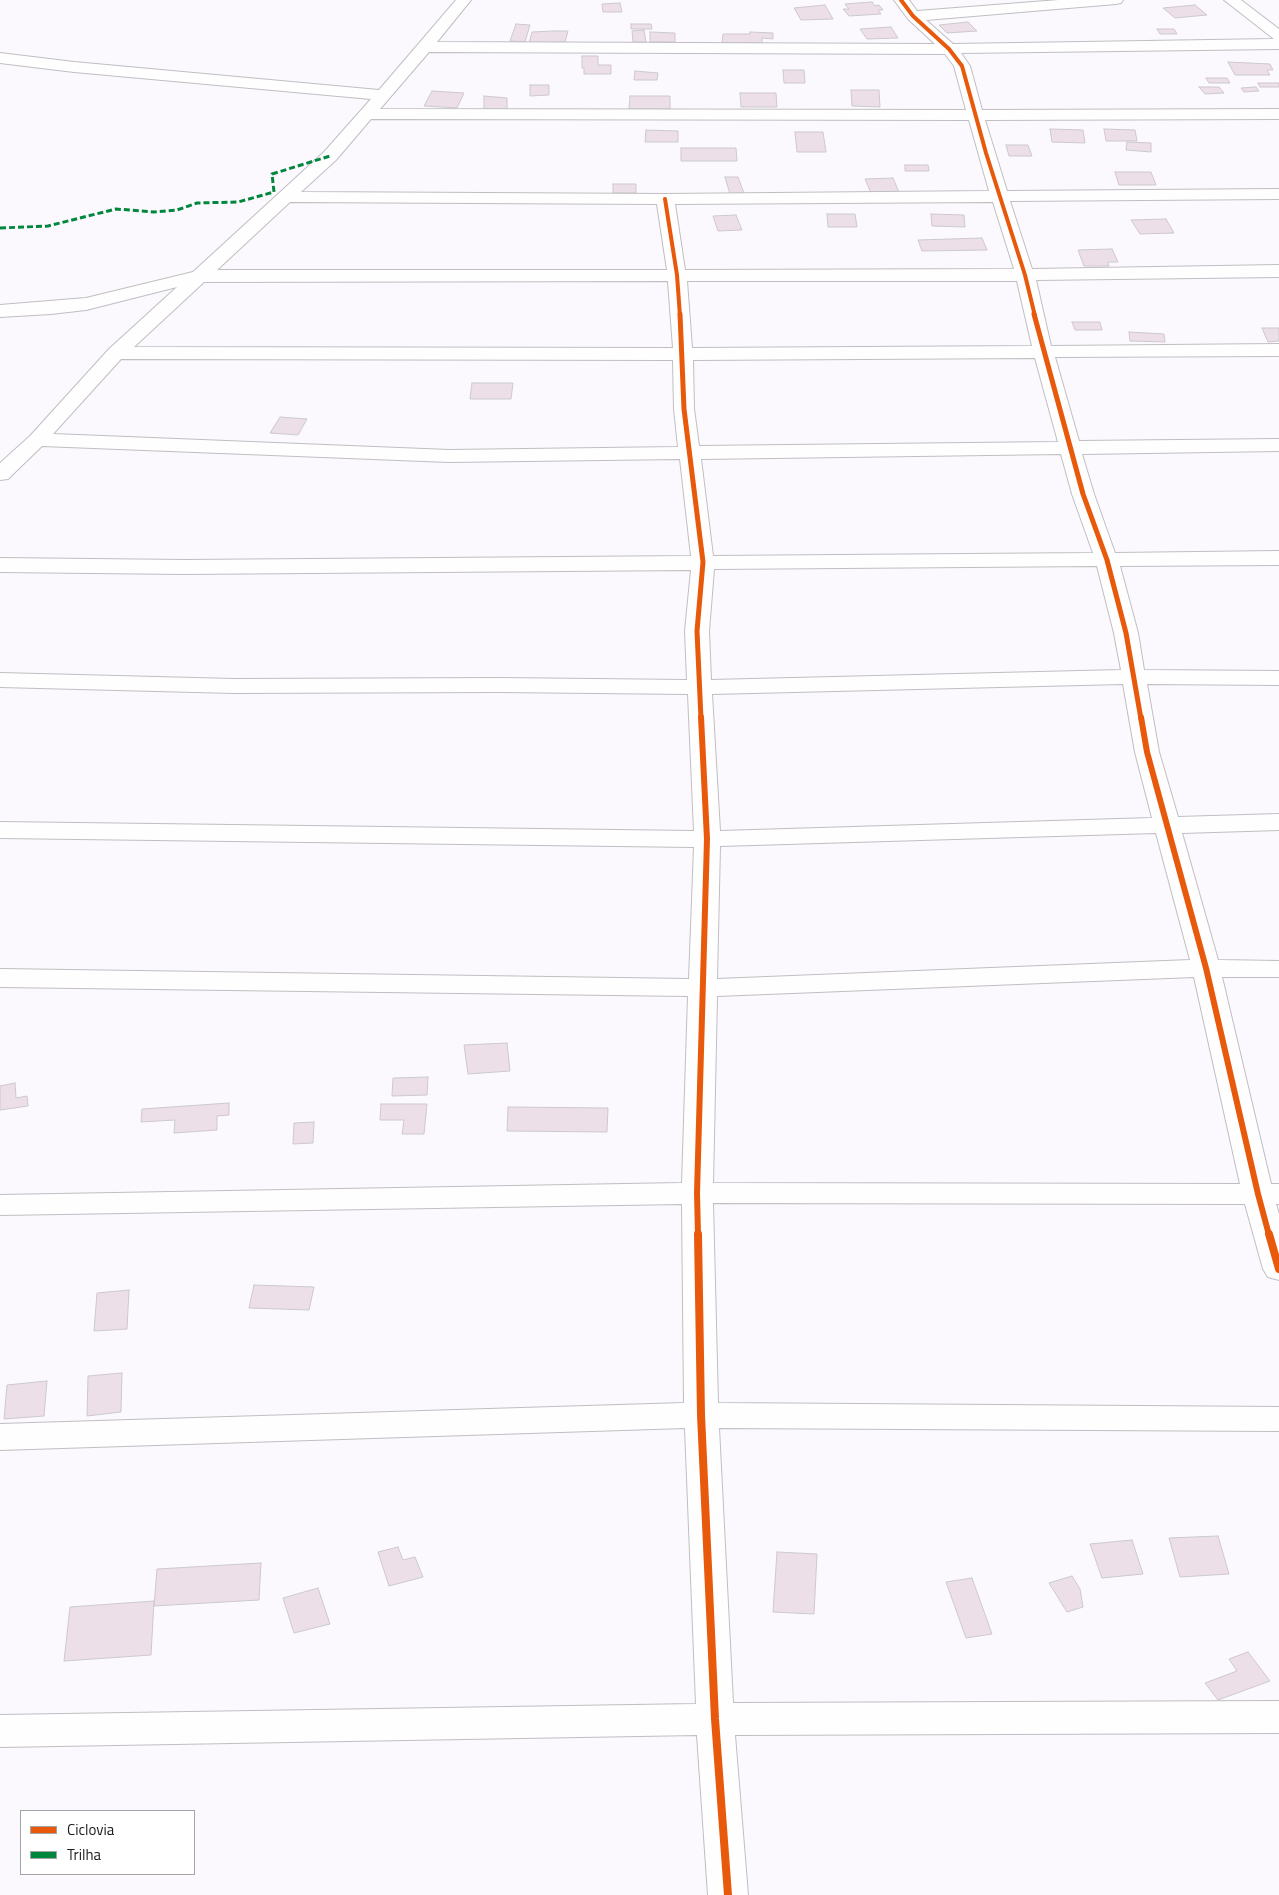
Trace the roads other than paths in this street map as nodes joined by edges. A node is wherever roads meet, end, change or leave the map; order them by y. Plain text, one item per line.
1 (464, 0) edge
2 (901, 0) edge
3 (1116, 0) edge
4 (1231, 0) edge
5 (913, 16) junction
6 (1279, 36) edge
7 (1279, 44) edge
8 (424, 47) junction
9 (949, 49) junction
10 (0, 58) edge
11 (382, 95) junction
12 (365, 114) junction
13 (1279, 114) edge
14 (976, 115) junction
15 (1279, 194) edge
16 (1000, 196) junction
17 (287, 197) junction
18 (665, 200) junction
19 (1279, 271) edge
20 (677, 275) junction
21 (1025, 275) junction
22 (199, 276) junction
23 (0, 311) edge
24 (1279, 350) edge
25 (1043, 351) junction
26 (116, 353) junction
27 (683, 354) junction
28 (37, 440) junction
29 (1279, 445) edge
30 (1072, 449) junction
31 (689, 453) junction
32 (0, 474) edge
33 (1279, 558) edge
34 (1107, 560) junction
35 (703, 562) junction
36 (0, 565) edge
37 (1134, 677) junction
38 (1279, 678) edge
39 (0, 680) edge
40 (701, 687) junction
41 (1279, 822) edge
42 (1167, 826) junction
43 (0, 830) edge
44 (707, 839) junction
45 (1206, 968) junction
46 (1279, 969) edge
47 (0, 978) edge
48 (704, 988) junction
49 (697, 1193) junction
50 (1269, 1194) edge
51 (0, 1205) edge
52 (1279, 1269) edge
53 (701, 1416) junction
54 (1279, 1419) edge
55 (0, 1437) edge
56 (1279, 1717) edge
57 (715, 1719) junction
58 (0, 1731) edge
59 (728, 1895) edge

1 - 8 street
2 - 5 street
3 - 5 street
4 - 6 street
5 - 9 street
7 - 9 street
8 - 9 street
8 - 11 street
9 - 14 street
10 - 11 street
11 - 12 street
12 - 14 street
12 - 17 street
13 - 14 street
14 - 16 street
15 - 16 street
16 - 18 street
16 - 21 street
17 - 18 street
17 - 22 street
18 - 20 street
19 - 21 street
20 - 21 street
20 - 22 street
20 - 27 street
21 - 25 street
22 - 23 street
22 - 26 street
24 - 25 street
25 - 27 street
25 - 30 street
26 - 27 street
26 - 28 street
27 - 31 street
28 - 31 street
28 - 32 street
29 - 30 street
30 - 31 street
30 - 34 street
31 - 35 street
33 - 34 street
34 - 35 street
34 - 37 street
35 - 36 street
35 - 40 street
37 - 38 street
37 - 40 street
37 - 42 street
39 - 40 street
40 - 44 street
41 - 42 street
42 - 44 street
42 - 45 street
43 - 44 street
44 - 48 street
45 - 46 street
45 - 48 street
45 - 50 street
47 - 48 street
48 - 49 street
49 - 50 street
49 - 51 street
49 - 53 street
50 - 52 street
53 - 54 street
53 - 55 street
53 - 57 street
56 - 57 street
57 - 58 street
57 - 59 street

